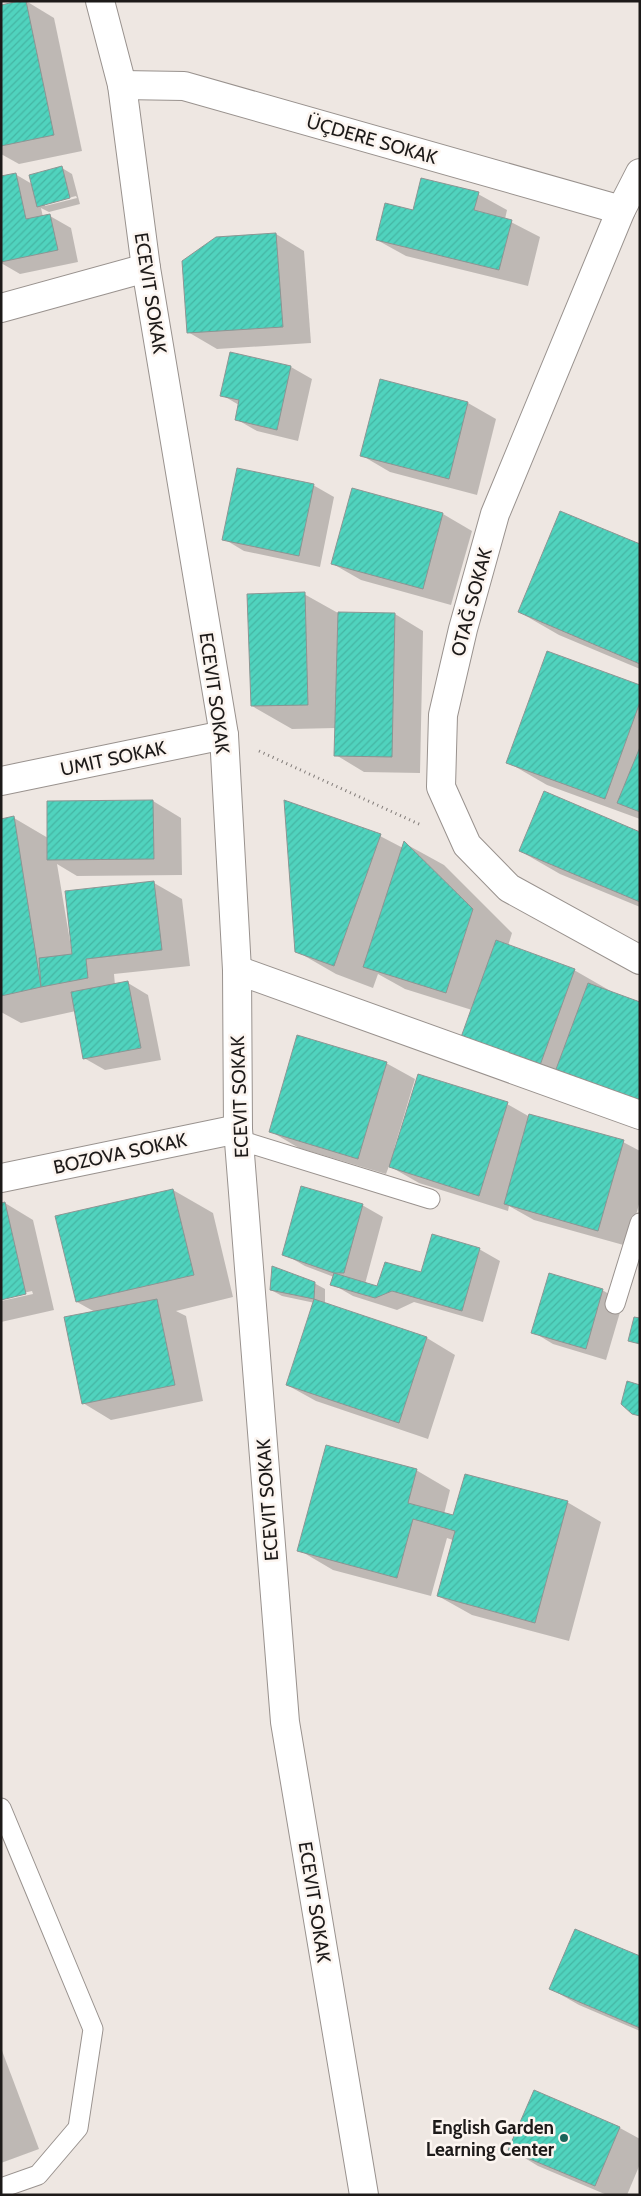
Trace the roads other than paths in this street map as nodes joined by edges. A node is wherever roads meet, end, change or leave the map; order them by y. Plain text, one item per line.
1 (100, 1) edge
2 (122, 85) junction
3 (640, 172) edge
4 (621, 210) junction
5 (146, 268) junction
6 (1, 308) edge
7 (224, 735) junction
8 (1, 782) edge
9 (640, 960) edge
10 (237, 970) junction
11 (640, 1115) edge
12 (239, 1134) junction
13 (1, 1178) edge
14 (430, 1199) dead end
15 (640, 1223) edge
16 (614, 1304) dead end
17 (1, 1808) edge
18 (1, 2188) edge
19 (364, 2195) edge

1 - 2 street, ECEVIT SOKAK
2 - 4 street, ÜÇDERE SOKAK
2 - 5 street, ECEVIT SOKAK
3 - 4 street, OTAĞ SOKAK
4 - 9 street, OTAĞ SOKAK
5 - 6 street
5 - 7 street, ECEVIT SOKAK
7 - 8 street, UMIT SOKAK
7 - 10 street, ECEVIT SOKAK
10 - 11 street
10 - 12 street, ECEVIT SOKAK
12 - 13 street, BOZOVA SOKAK
12 - 14 lane
12 - 19 street, ECEVIT SOKAK
15 - 16 lane
17 - 18 lane

